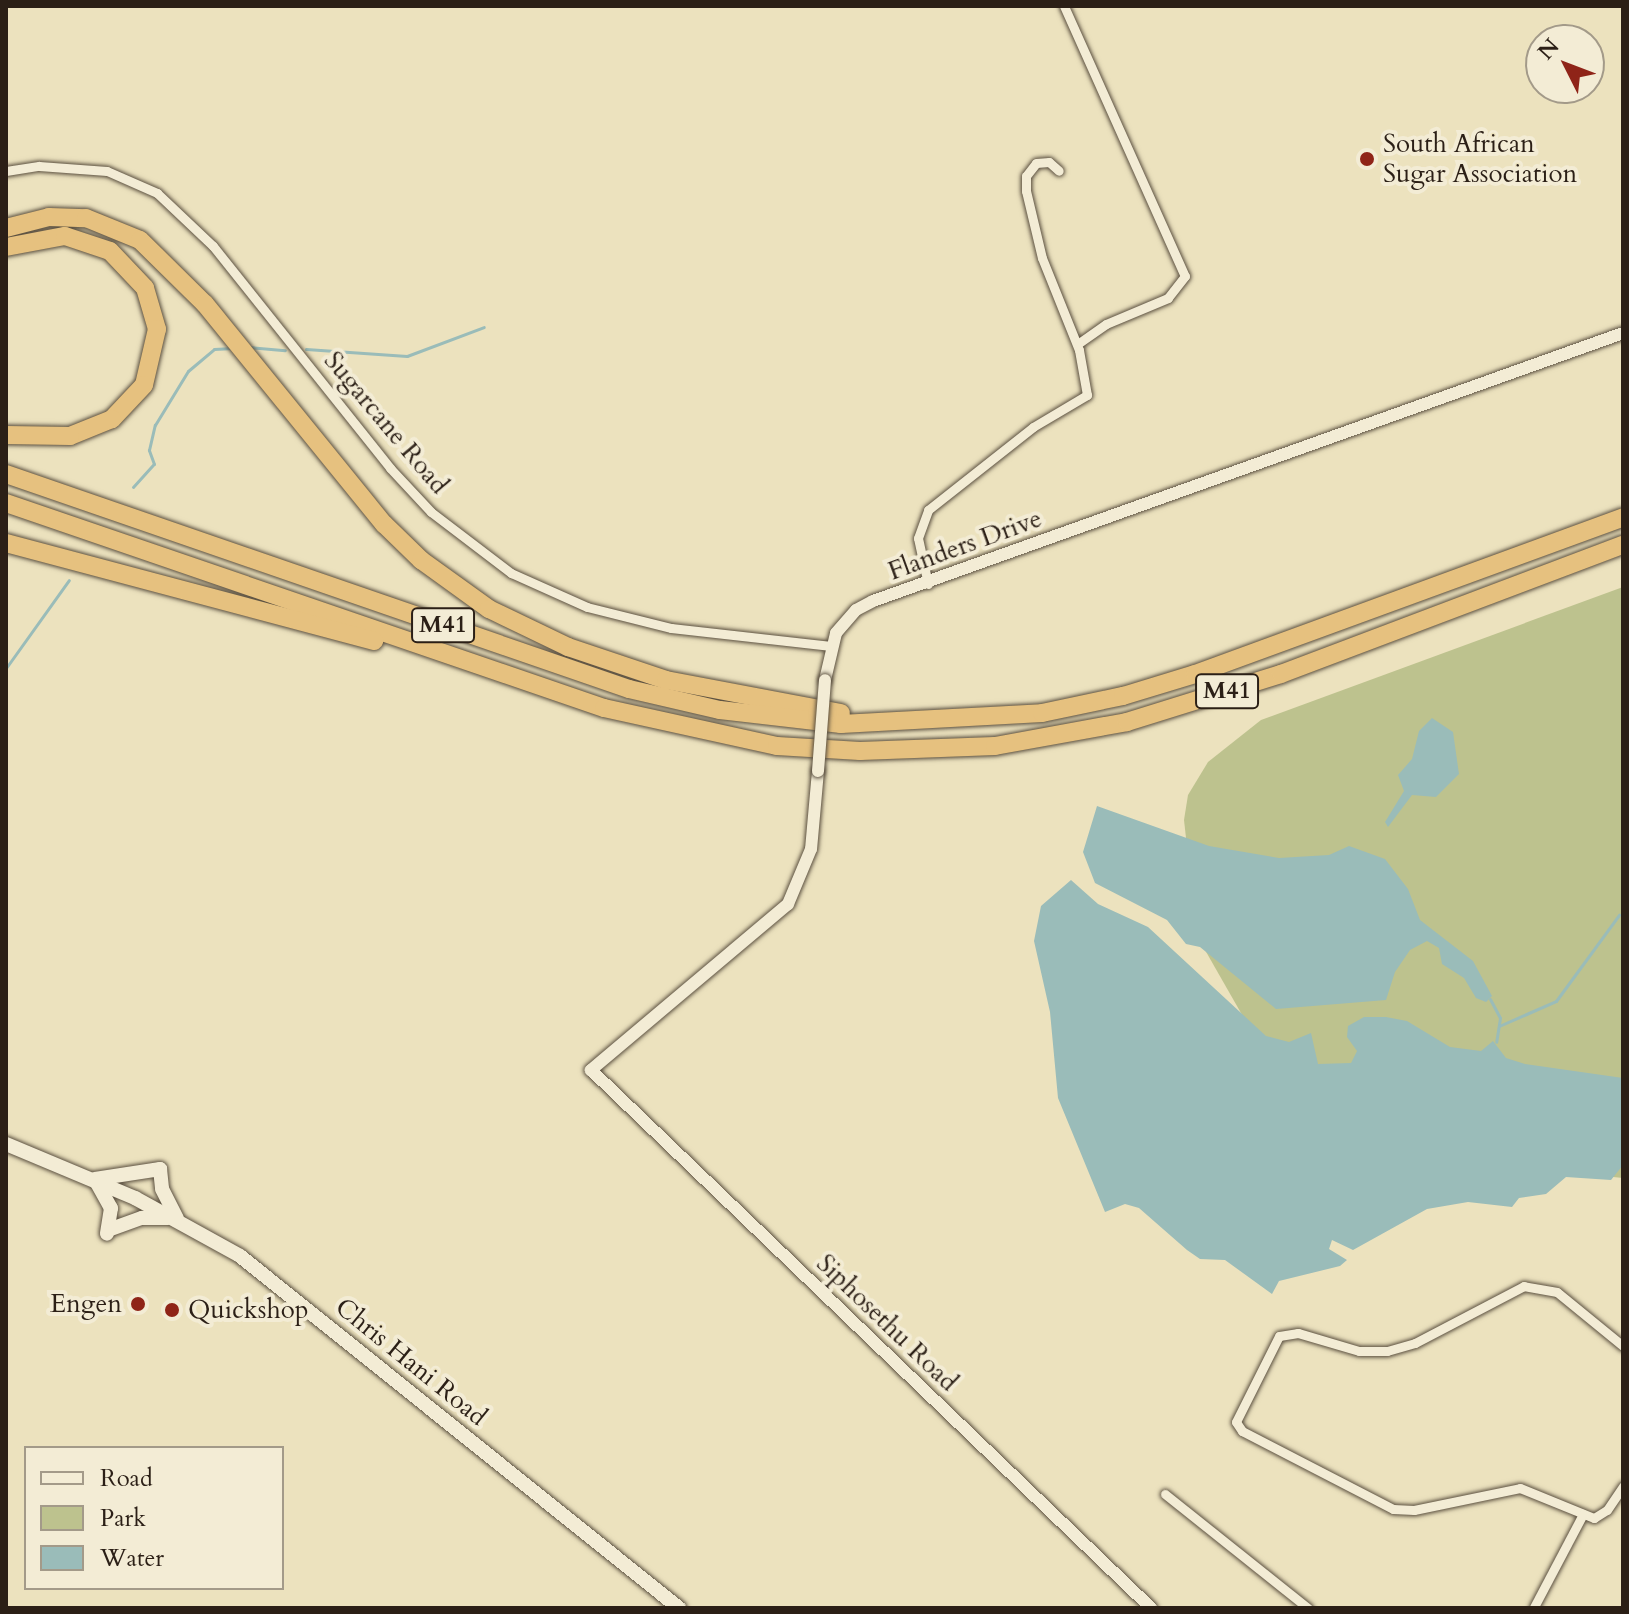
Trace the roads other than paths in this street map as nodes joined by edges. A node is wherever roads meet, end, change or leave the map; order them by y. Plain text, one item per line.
1 (1064, 6) edge
2 (6, 171) edge
3 (1059, 171) dead end
4 (6, 228) edge
5 (6, 247) edge
6 (1623, 333) edge
7 (1077, 344) junction
8 (6, 435) edge
9 (6, 474) edge
10 (6, 503) edge
11 (1623, 516) edge
12 (6, 543) edge
13 (1623, 547) edge
14 (928, 584) junction
15 (831, 646) junction
16 (481, 668) junction
17 (891, 720) junction
18 (591, 1070) joint
19 (6, 1144) edge
20 (90, 1179) junction
21 (177, 1219) junction
22 (1623, 1346) edge
23 (1623, 1486) edge
24 (1165, 1494) dead end
25 (1583, 1514) junction
26 (1534, 1607) edge
27 (679, 1608) edge
28 (1151, 1608) edge
29 (1308, 1608) edge

1 - 7 street
2 - 15 street, Sugarcane Road
3 - 7 street
4 - 17 highway
5 - 8 highway
6 - 14 street, Flanders Drive
7 - 14 street
9 - 17 highway, M41
10 - 16 highway, M41
11 - 17 highway, M41
12 - 16 highway
13 - 16 highway, M41
14 - 15 street, Flanders Drive
15 - 18 street, Flanders Drive, bridge
18 - 28 street, Siphosethu Road
19 - 20 main road, Chris Hani Road
20 - 21 main road, Chris Hani Road
20 - 21 main road
20 - 21 main road
21 - 27 main road, Chris Hani Road
22 - 25 street
23 - 25 street
24 - 29 street
25 - 26 street

